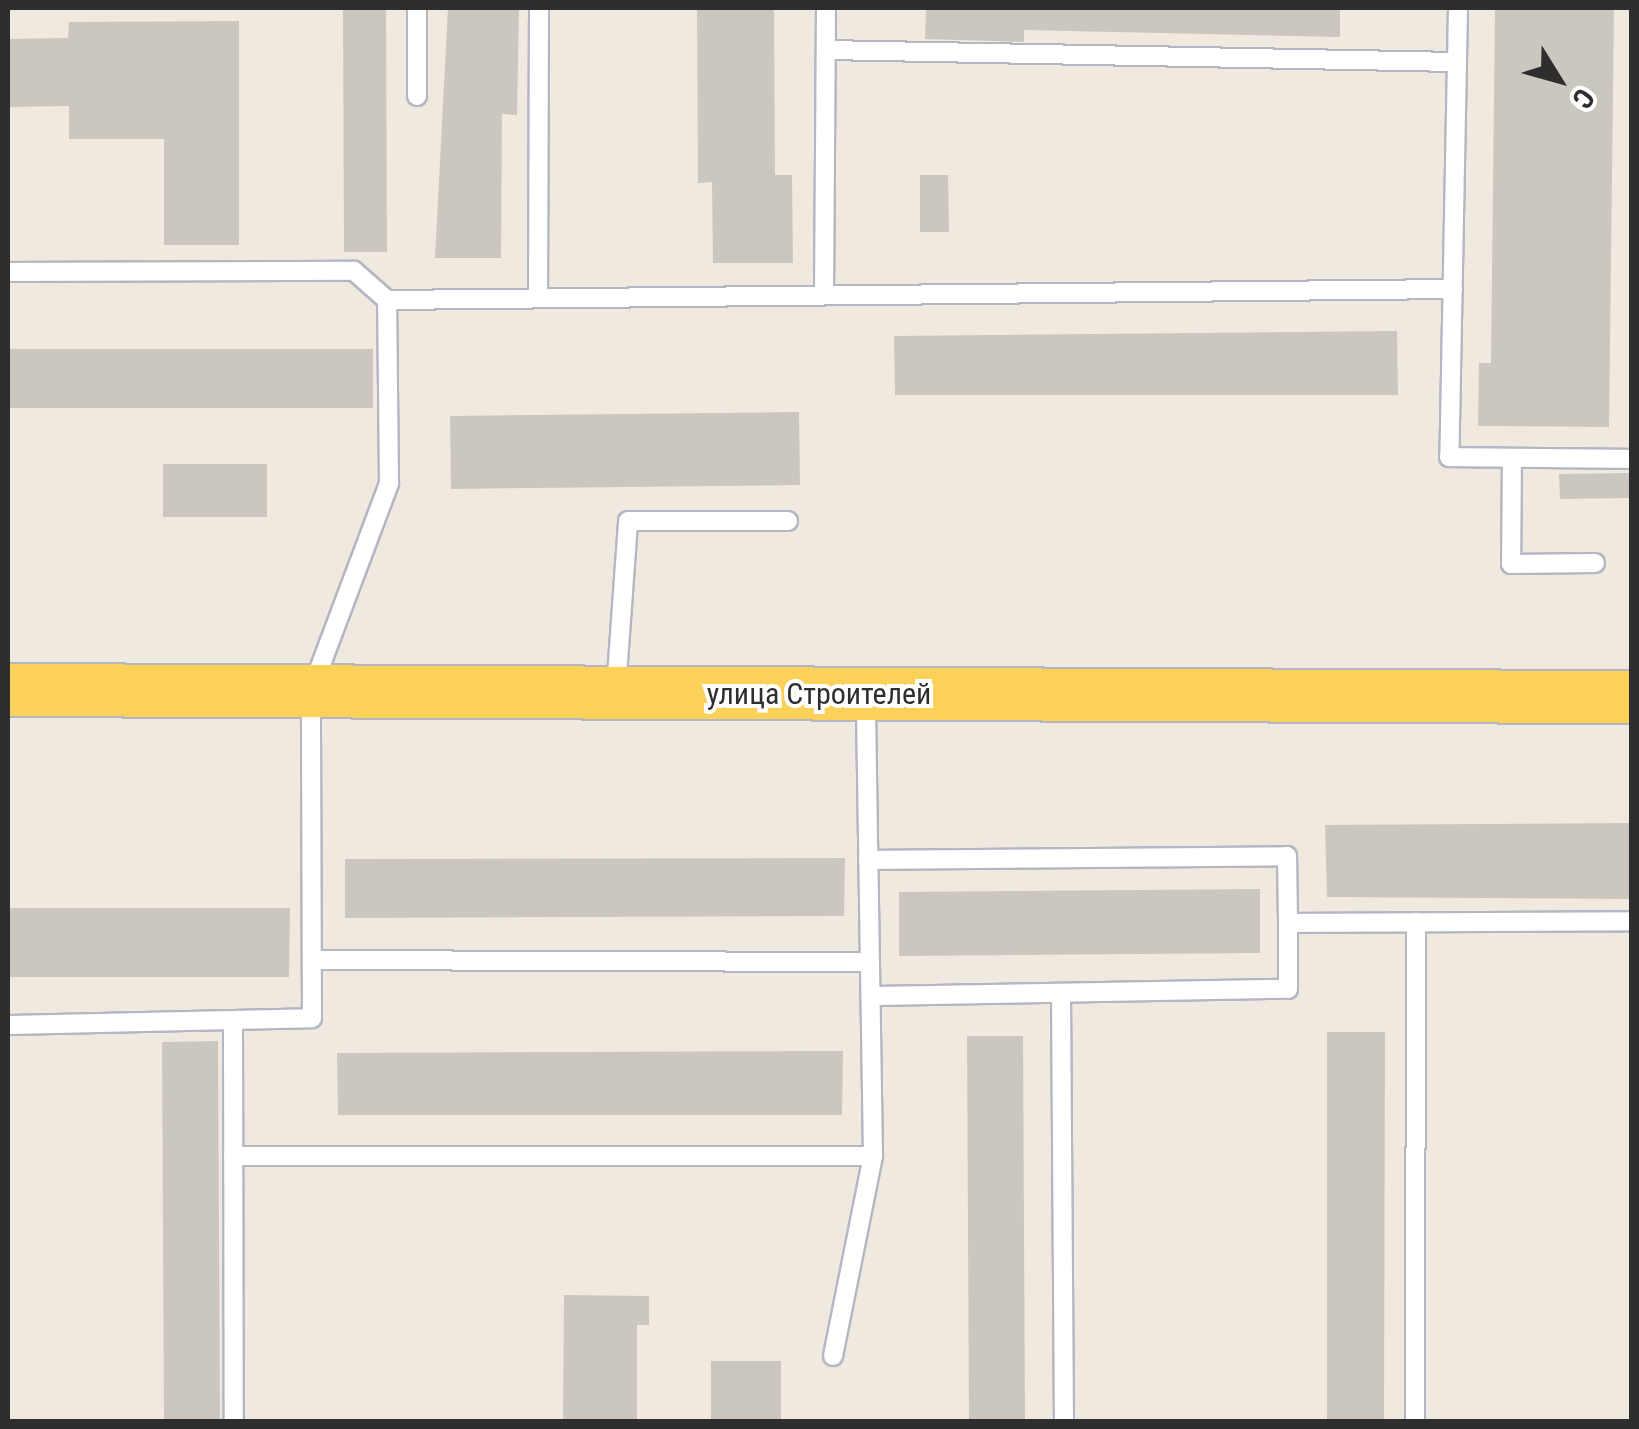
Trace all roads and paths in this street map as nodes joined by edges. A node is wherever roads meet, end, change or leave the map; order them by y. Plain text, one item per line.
1 (417, 8) edge
2 (539, 8) edge
3 (826, 8) edge
4 (1458, 8) edge
5 (826, 50) junction
6 (1457, 62) junction
7 (417, 96) dead end
8 (8, 272) edge
9 (1452, 289) junction
10 (824, 295) junction
11 (538, 298) junction
12 (387, 300) junction
13 (1512, 458) junction
14 (1632, 459) edge
15 (788, 521) dead end
16 (1596, 563) dead end
17 (8, 690) edge
18 (310, 691) junction
19 (616, 693) junction
20 (866, 694) junction
21 (1632, 697) edge
22 (868, 860) junction
23 (1416, 922) junction
24 (1632, 922) edge
25 (1288, 923) junction
26 (312, 960) junction
27 (870, 962) junction
28 (1061, 992) junction
29 (871, 996) junction
30 (233, 1020) junction
31 (8, 1025) edge
32 (233, 1156) junction
33 (873, 1156) junction
34 (833, 1356) dead end
35 (234, 1422) edge
36 (1064, 1422) edge
37 (1415, 1422) edge

1 - 7 lane
2 - 11 lane
3 - 5 lane
4 - 6 lane
5 - 6 lane
5 - 10 lane
6 - 9 lane
8 - 12 lane
9 - 10 lane
9 - 13 lane
10 - 11 lane
11 - 12 lane
12 - 18 lane
13 - 14 lane
13 - 16 lane
15 - 19 lane
17 - 18 main road, улица Строителей
18 - 19 main road, улица Строителей
18 - 26 lane
19 - 20 main road, улица Строителей
20 - 21 main road, улица Строителей
20 - 22 lane
22 - 25 lane
22 - 27 lane
23 - 24 lane
23 - 25 lane
23 - 37 lane
25 - 28 lane
26 - 27 lane
26 - 30 lane
27 - 29 lane
28 - 29 lane
28 - 36 lane
29 - 33 lane
30 - 31 lane
30 - 32 lane
32 - 33 lane
32 - 35 lane
33 - 34 lane

